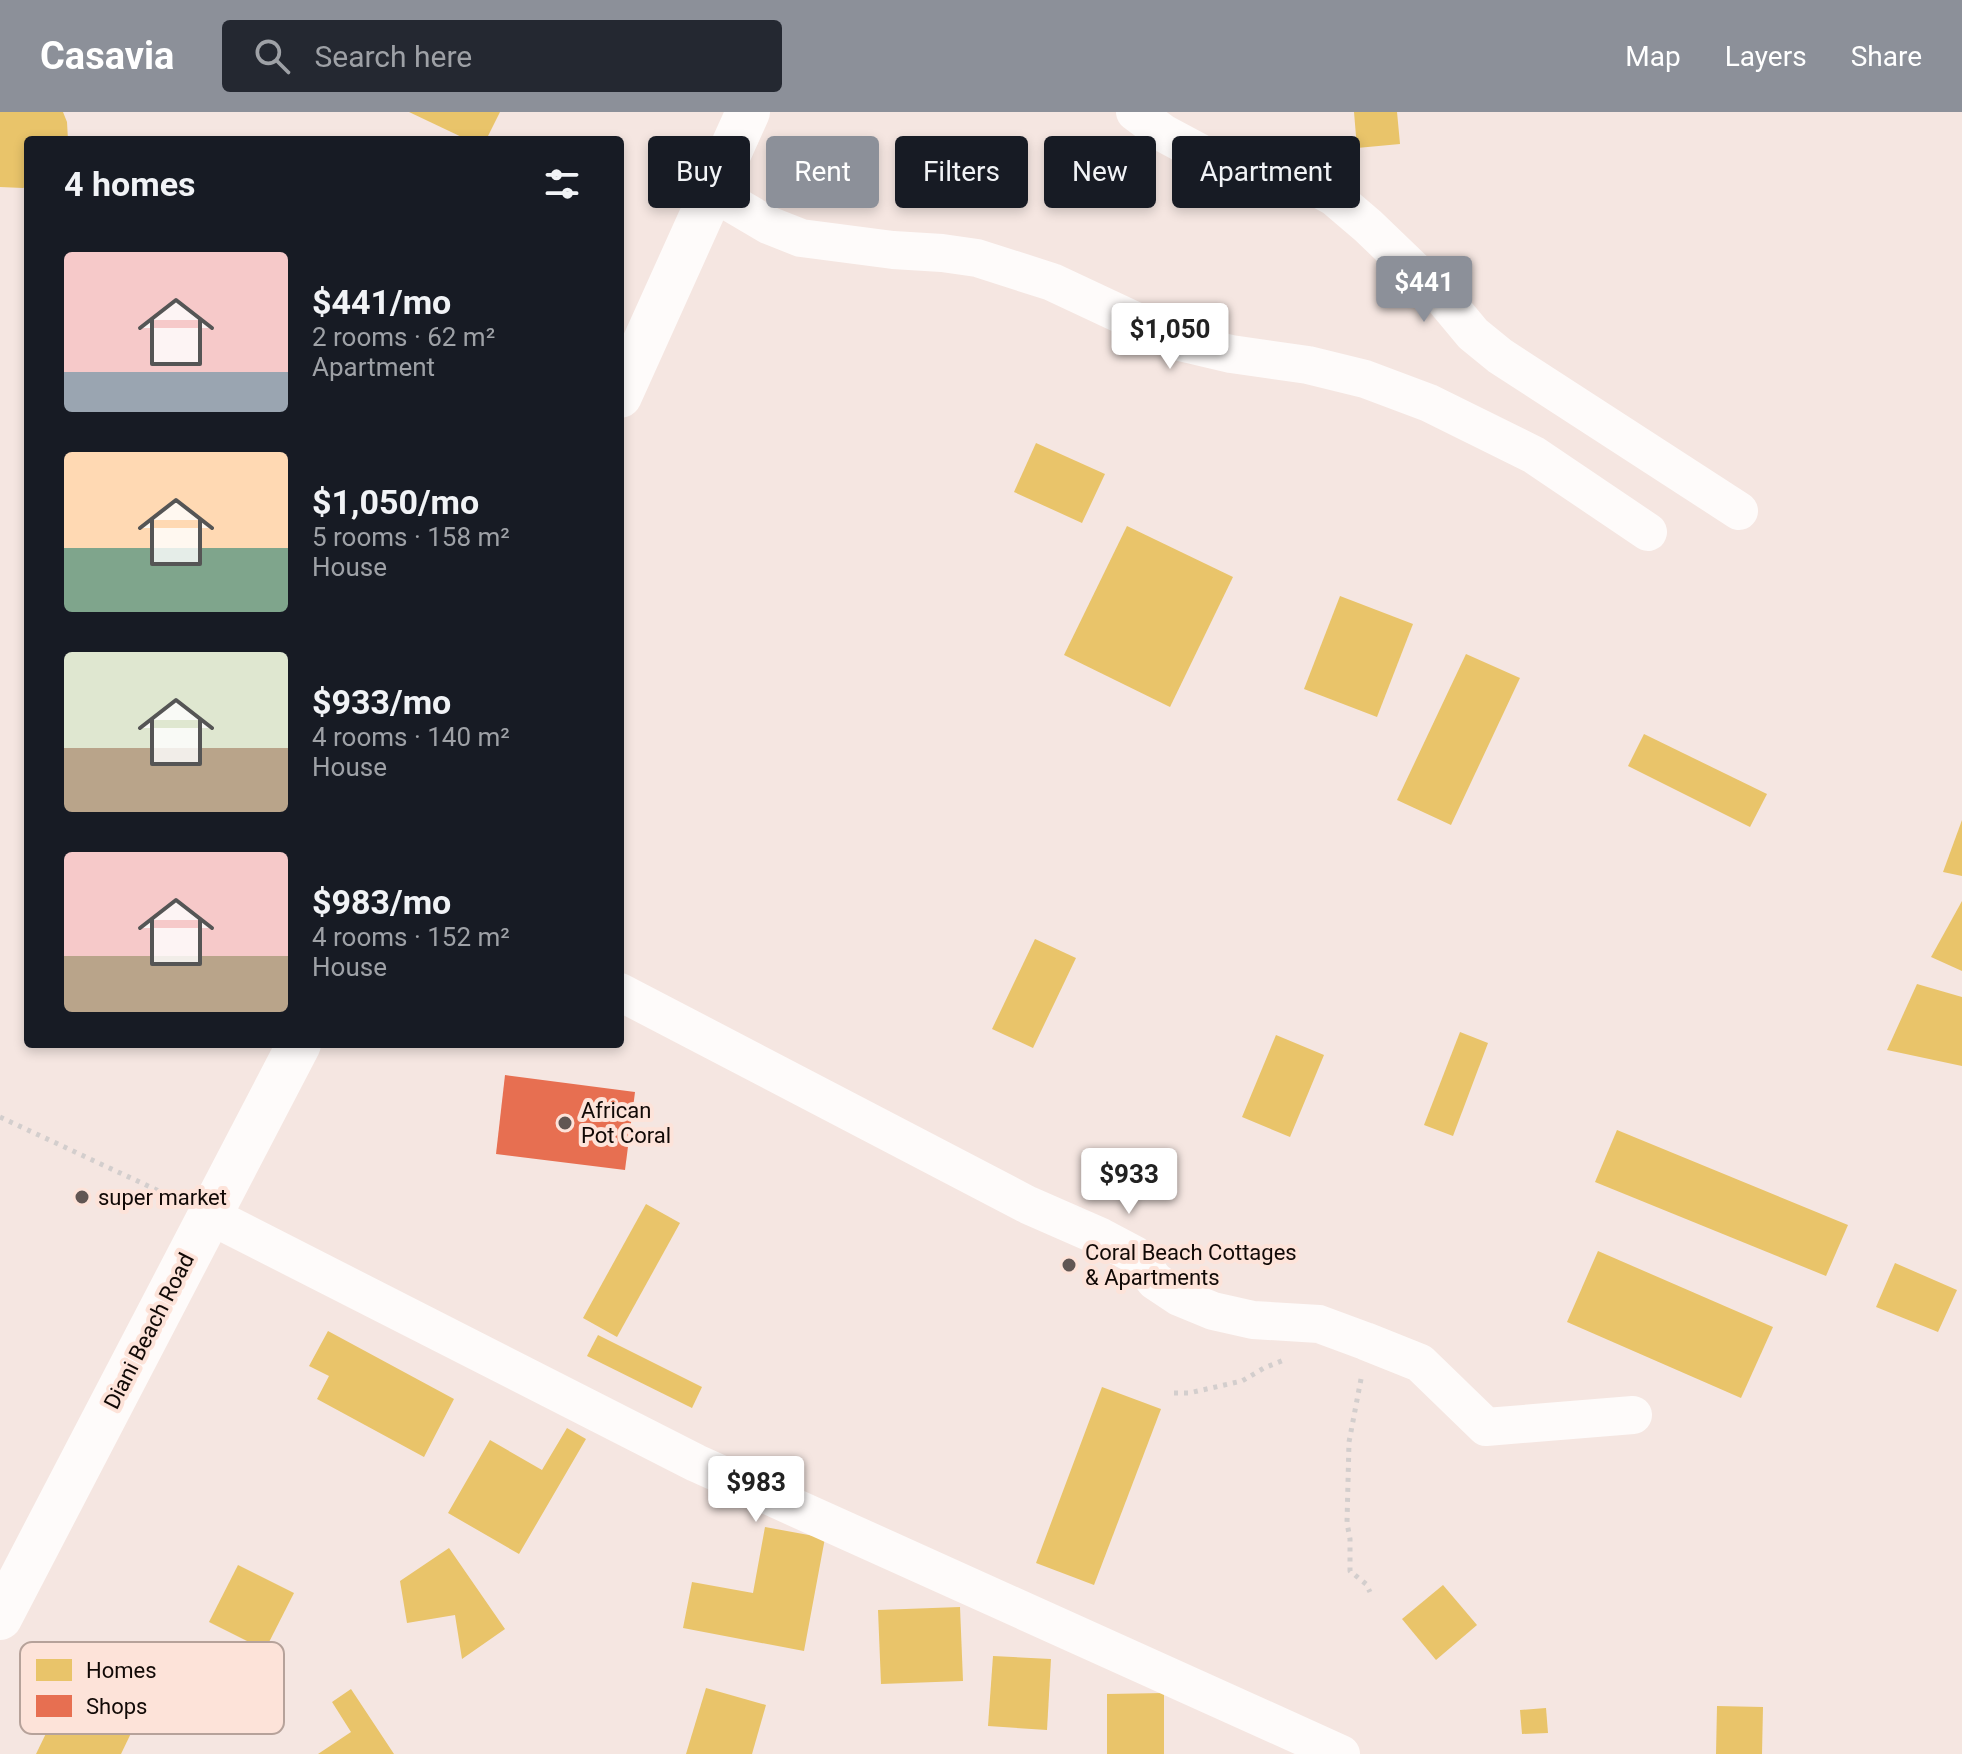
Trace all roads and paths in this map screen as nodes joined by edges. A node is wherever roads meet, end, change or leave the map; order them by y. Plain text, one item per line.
1 (748, 112) edge
2 (1135, 112) edge
3 (737, 136) edge
4 (705, 208) edge
5 (739, 208) edge
6 (624, 387) edge
7 (1739, 511) dead end
8 (1648, 532) dead end
9 (624, 994) edge
10 (297, 1048) edge
11 (0, 1117) edge
12 (209, 1215) junction
13 (1319, 1324) junction
14 (1365, 1341) junction
15 (1174, 1393) dead end
16 (1633, 1415) dead end
17 (1370, 1592) dead end
18 (0, 1618) edge
19 (1341, 1754) edge

1 - 3 main road
2 - 7 street
4 - 6 main road
5 - 8 street
9 - 13 street
10 - 12 main road, Diani Beach Road
11 - 12 path
12 - 18 main road, Diani Beach Road
12 - 19 street
13 - 14 street
13 - 15 path
14 - 16 street
14 - 17 path

